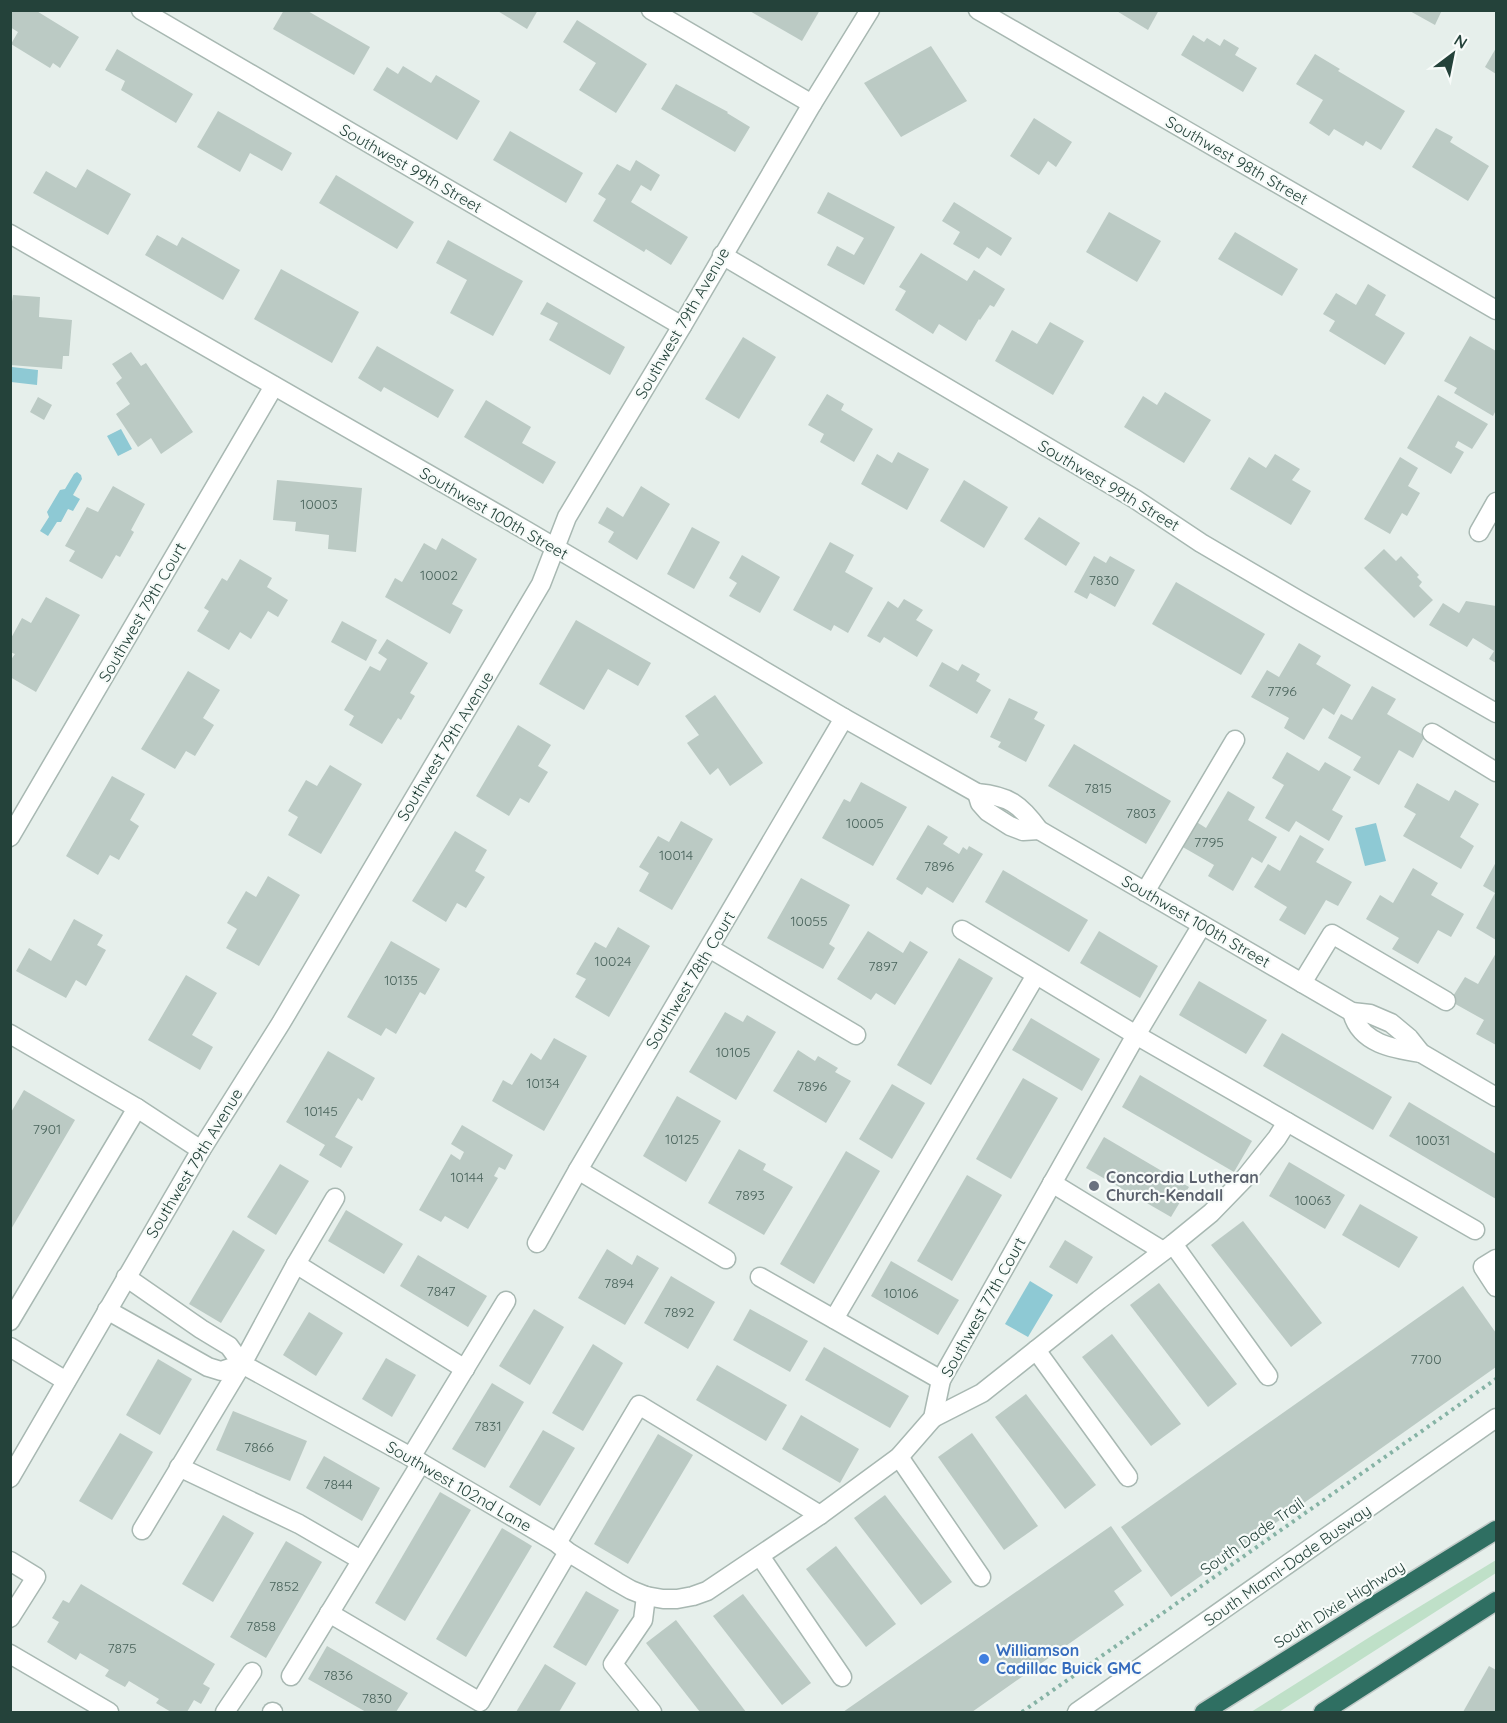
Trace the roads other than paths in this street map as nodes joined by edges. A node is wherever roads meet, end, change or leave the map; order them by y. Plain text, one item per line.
1 (141, 10) edge
2 (651, 10) edge
3 (870, 10) edge
4 (978, 10) edge
5 (812, 104) junction
6 (10, 234) edge
7 (722, 255) junction
8 (1497, 310) edge
9 (682, 326) junction
10 (274, 386) junction
11 (1497, 502) edge
12 (1479, 532) dead end
13 (555, 547) junction
14 (1497, 713) edge
15 (844, 718) junction
16 (1432, 734) dead end
17 (1234, 740) dead end
18 (1497, 772) edge
19 (10, 837) edge
20 (1145, 892) junction
21 (1202, 925) junction
22 (962, 930) dead end
23 (709, 948) junction
24 (1036, 975) junction
25 (1302, 983) junction
26 (1446, 1001) dead end
27 (10, 1034) edge
28 (856, 1035) dead end
29 (1136, 1035) junction
30 (1497, 1097) edge
31 (137, 1108) junction
32 (1287, 1122) junction
33 (201, 1150) junction
34 (578, 1170) junction
35 (1052, 1183) junction
36 (335, 1198) dead end
37 (1475, 1230) dead end
38 (537, 1243) dead end
39 (1168, 1247) junction
40 (726, 1259) dead end
41 (1497, 1259) edge
42 (296, 1264) junction
43 (126, 1277) junction
44 (760, 1277) dead end
45 (1497, 1287) edge
46 (507, 1301) dead end
47 (107, 1310) junction
48 (834, 1319) junction
49 (10, 1321) edge
50 (10, 1347) edge
51 (1036, 1350) junction
52 (242, 1364) junction
53 (465, 1369) junction
54 (1268, 1376) dead end
55 (941, 1380) junction
56 (66, 1381) junction
57 (933, 1418) junction
58 (1497, 1418) edge
59 (899, 1457) junction
60 (416, 1460) junction
61 (179, 1467) junction
62 (1128, 1477) dead end
63 (10, 1478) edge
64 (820, 1515) junction
65 (142, 1530) dead end
66 (1493, 1532) edge
67 (562, 1547) junction
68 (759, 1556) junction
69 (361, 1560) junction
70 (10, 1561) edge
71 (981, 1577) dead end
72 (646, 1596) junction
73 (677, 1599) joint
74 (1497, 1601) edge
75 (329, 1613) junction
76 (10, 1618) edge
77 (10, 1654) edge
78 (252, 1672) dead end
79 (291, 1676) dead end
80 (842, 1677) dead end
81 (1347, 1704) edge
82 (109, 1713) edge
83 (225, 1713) edge
84 (652, 1713) edge
85 (1077, 1713) edge
86 (1204, 1713) edge
87 (1323, 1713) edge

1 - 9 street, Southwest 99th Street
2 - 5 street
3 - 5 street, Southwest 79th Avenue
4 - 8 street, Southwest 98th Street
5 - 7 street, Southwest 79th Avenue
6 - 10 street, Southwest 100th Street
7 - 9 street, Southwest 79th Avenue
7 - 14 street, Southwest 99th Street
9 - 13 street, Southwest 79th Avenue
10 - 13 street, Southwest 100th Street
10 - 19 street, Southwest 79th Court
11 - 12 street
13 - 15 street, Southwest 100th Street
13 - 33 street, Southwest 79th Avenue
15 - 20 street, Southwest 100th Street
15 - 23 street, Southwest 78th Court
16 - 18 street
17 - 20 street
20 - 21 street, Southwest 100th Street
21 - 25 street, Southwest 100th Street
21 - 29 street, Southwest 77th Court
22 - 24 street
23 - 28 street
23 - 34 street, Southwest 78th Court
24 - 29 street
24 - 48 street
25 - 26 street
25 - 30 street, Southwest 100th Street
27 - 31 street
29 - 32 street
29 - 35 street, Southwest 77th Court
31 - 33 street
31 - 49 street
32 - 37 street
32 - 39 street
33 - 43 street, Southwest 79th Avenue
34 - 38 street, Southwest 78th Court
34 - 40 street
35 - 39 street
35 - 55 street, Southwest 77th Court
36 - 42 street
39 - 51 street
39 - 54 street
41 - 45 street
42 - 52 street
42 - 53 street
43 - 47 street, Southwest 79th Avenue
43 - 52 street, Southwest 102nd Lane
44 - 48 street
46 - 53 street
47 - 52 street
47 - 56 street, Southwest 79th Avenue
48 - 55 street
50 - 56 street
51 - 57 street
51 - 62 street
52 - 60 street, Southwest 102nd Lane
52 - 61 street
53 - 60 street
55 - 57 street, Southwest 77th Court
56 - 63 street, Southwest 79th Avenue
57 - 59 street, Southwest 77th Court
58 - 85 street, South Miami-Dade Busway
59 - 64 street, Southwest 77th Court
59 - 71 street
60 - 67 street, Southwest 102nd Lane
60 - 69 street
61 - 65 street
61 - 69 street
64 - 67 street
64 - 68 street, Southwest 77th Court
66 - 86 highway, South Dixie Highway
67 - 72 street, Southwest 102nd Lane
67 - 75 street
68 - 73 street, Southwest 77th Court
68 - 80 street
69 - 75 street
70 - 76 street
72 - 73 street, Southwest 102nd Lane
72 - 84 street
74 - 81 highway
75 - 79 street
77 - 82 street
78 - 83 street
81 - 87 highway

